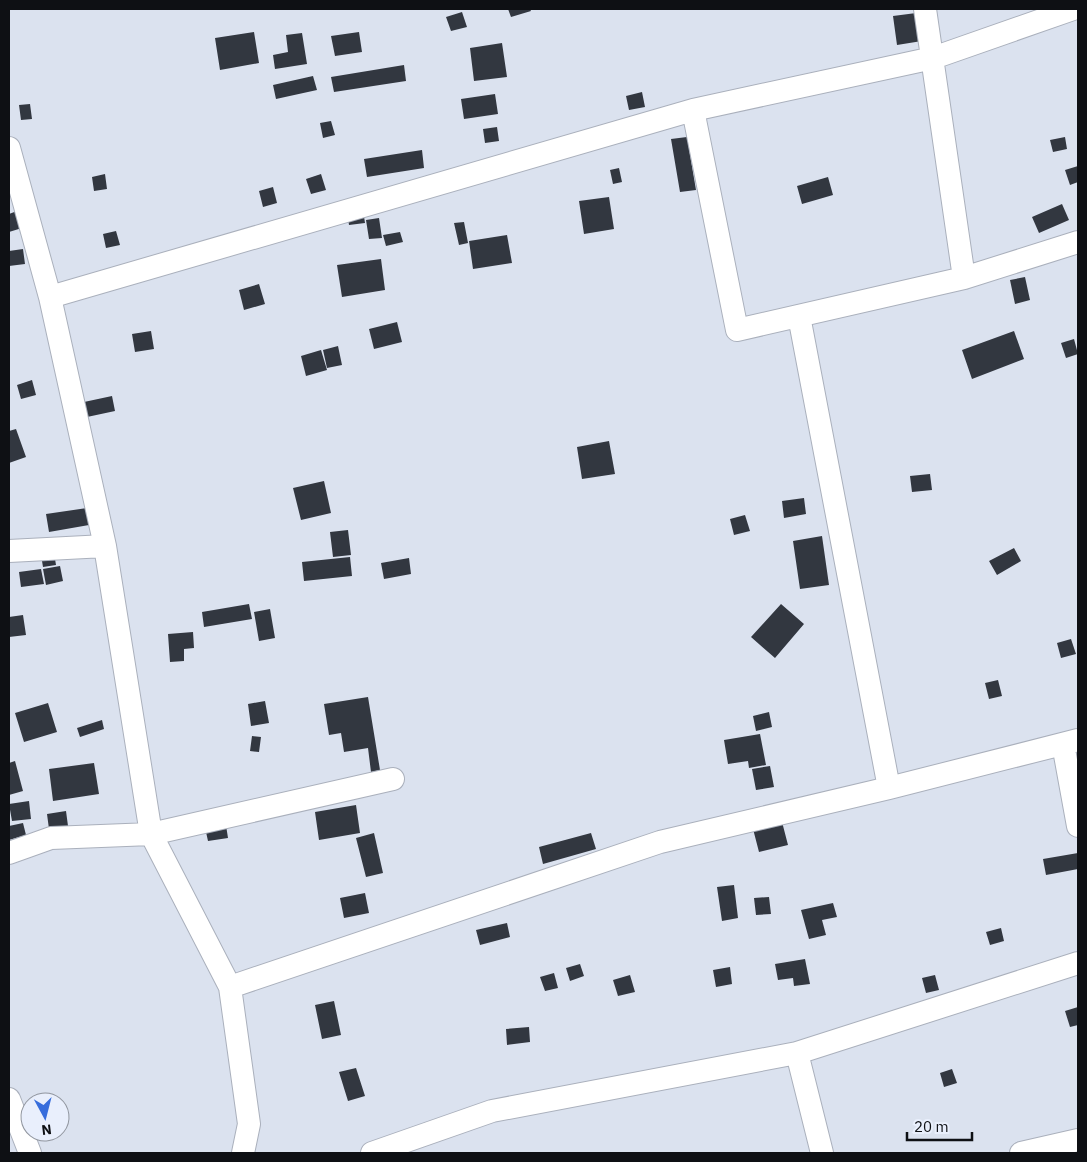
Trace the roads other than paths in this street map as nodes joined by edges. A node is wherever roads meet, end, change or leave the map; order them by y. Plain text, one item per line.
1 (925, 9) edge
2 (1073, 9) edge
3 (933, 58) junction
4 (693, 110) junction
5 (9, 148) edge
6 (1078, 242) edge
7 (964, 278) junction
8 (50, 297) junction
9 (798, 316) junction
10 (105, 546) junction
11 (9, 551) edge
12 (1071, 742) edge
13 (393, 779) dead end
14 (889, 788) junction
15 (1078, 826) edge
16 (151, 834) junction
17 (9, 853) edge
18 (1078, 963) edge
19 (230, 987) junction
20 (797, 1053) junction
21 (9, 1099) edge
22 (1078, 1140) edge
23 (30, 1153) edge
24 (243, 1153) edge
25 (372, 1153) edge
26 (822, 1153) edge
27 (1021, 1153) edge

1 - 3 street
2 - 3 street
3 - 4 street
3 - 7 street
4 - 8 street
4 - 9 street
5 - 8 street
6 - 7 street
7 - 9 street
8 - 10 street
9 - 14 street
10 - 11 street
10 - 16 street
12 - 14 street
12 - 15 street
13 - 16 street
14 - 19 street
16 - 17 street
16 - 19 street
18 - 20 street
19 - 24 street
20 - 25 street
20 - 26 street
21 - 23 street
22 - 27 street

